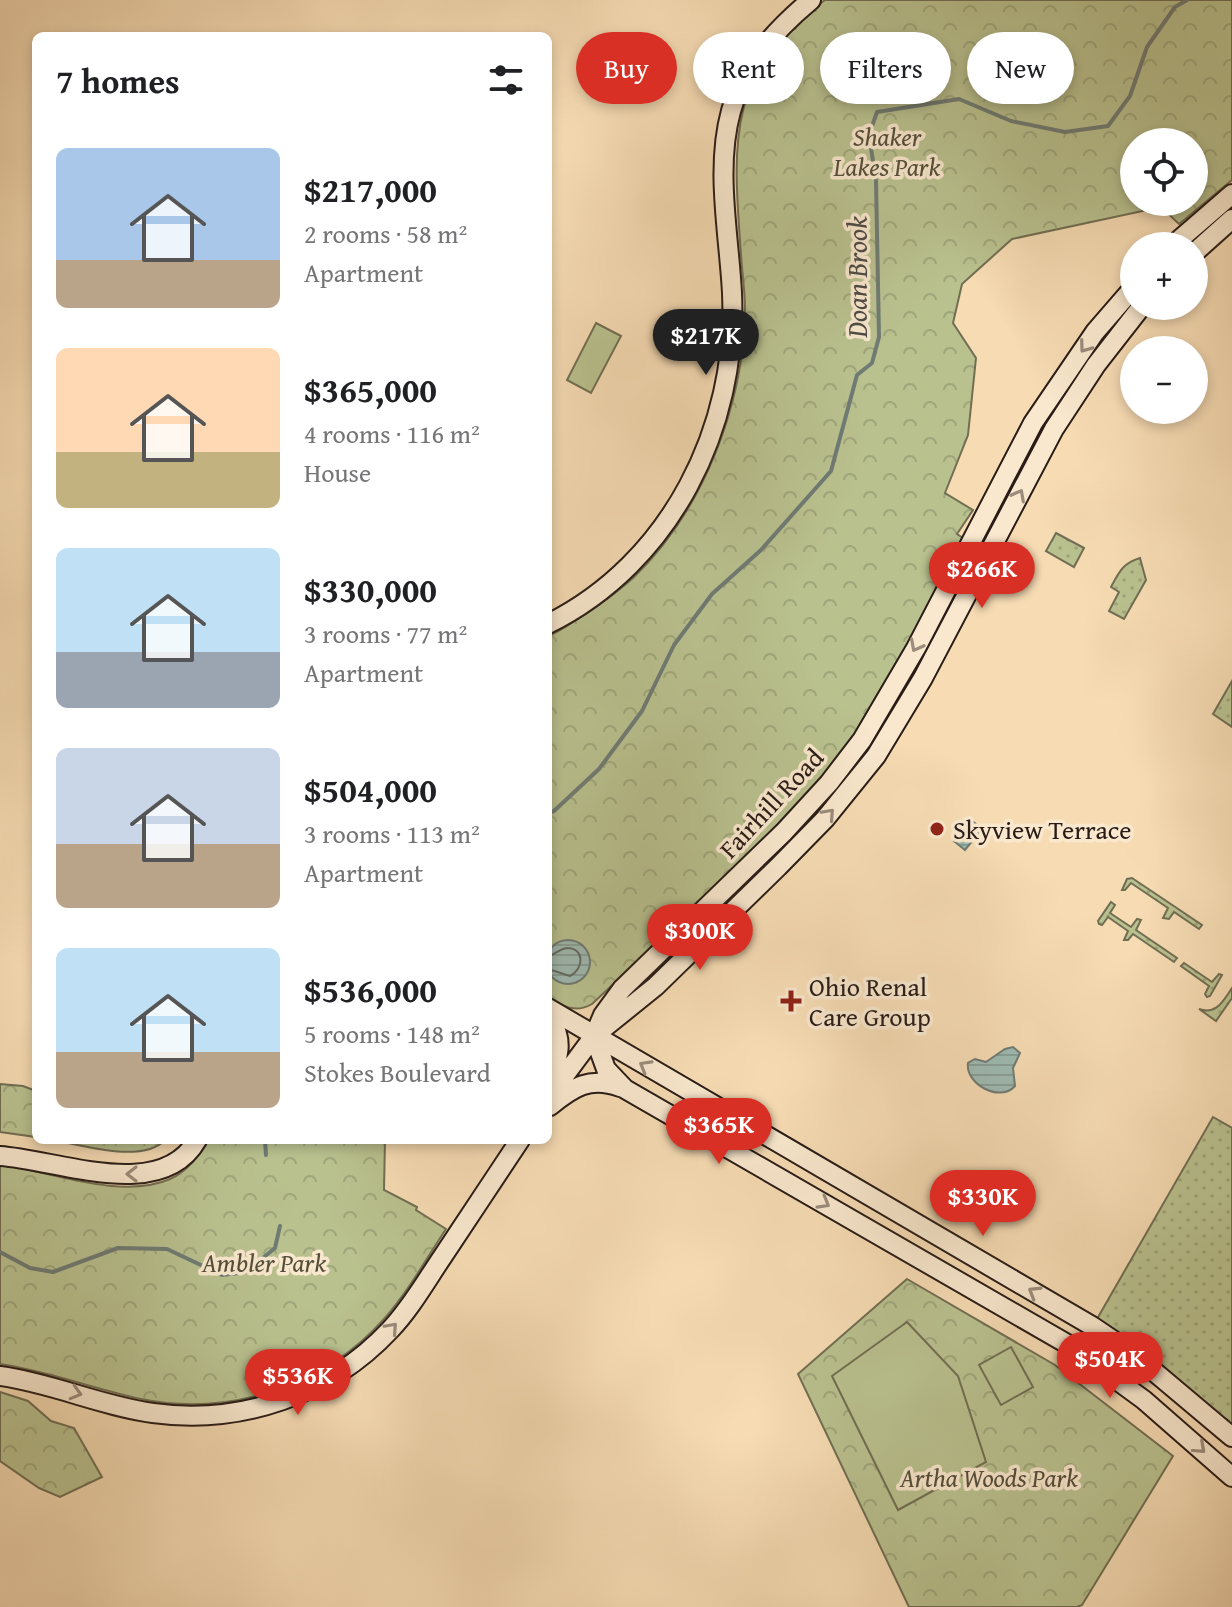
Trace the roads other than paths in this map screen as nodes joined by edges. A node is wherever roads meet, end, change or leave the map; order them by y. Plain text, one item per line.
1 (811, 0) edge
2 (1232, 194) edge
3 (1232, 219) edge
4 (1188, 232) edge
5 (1208, 240) edge
6 (1120, 319) edge
7 (1124, 320) edge
8 (552, 621) edge
9 (888, 699) junction
10 (906, 710) junction
11 (791, 824) junction
12 (806, 838) junction
13 (760, 855) junction
14 (775, 870) junction
15 (552, 1010) edge
16 (552, 1023) edge
17 (594, 1036) junction
18 (552, 1071) edge
19 (625, 1089) junction
20 (552, 1093) edge
21 (552, 1105) edge
22 (194, 1144) edge
23 (517, 1144) edge
24 (0, 1156) edge
25 (0, 1376) edge
26 (1232, 1437) edge
27 (1232, 1477) edge

1 - 8 main road
2 - 4 main road
3 - 5 main road
6 -> 9 main road, Fairhill Road
10 -> 7 main road, Fairhill Road
9 - 10 main road
9 - 11 main road, Fairhill Road
12 -> 10 main road, Fairhill Road
11 - 12 main road
11 - 13 main road, Fairhill Road
12 - 14 main road, Fairhill Road
13 - 14 main road
13 - 17 main road, Fairhill Road
14 - 17 main road, Fairhill Road
15 - 17 main road
16 - 18 main road
17 - 19 main road
17 - 20 main road
26 -> 17 main road
19 - 21 main road
19 -> 27 main road
22 -> 24 main road
25 -> 23 main road

